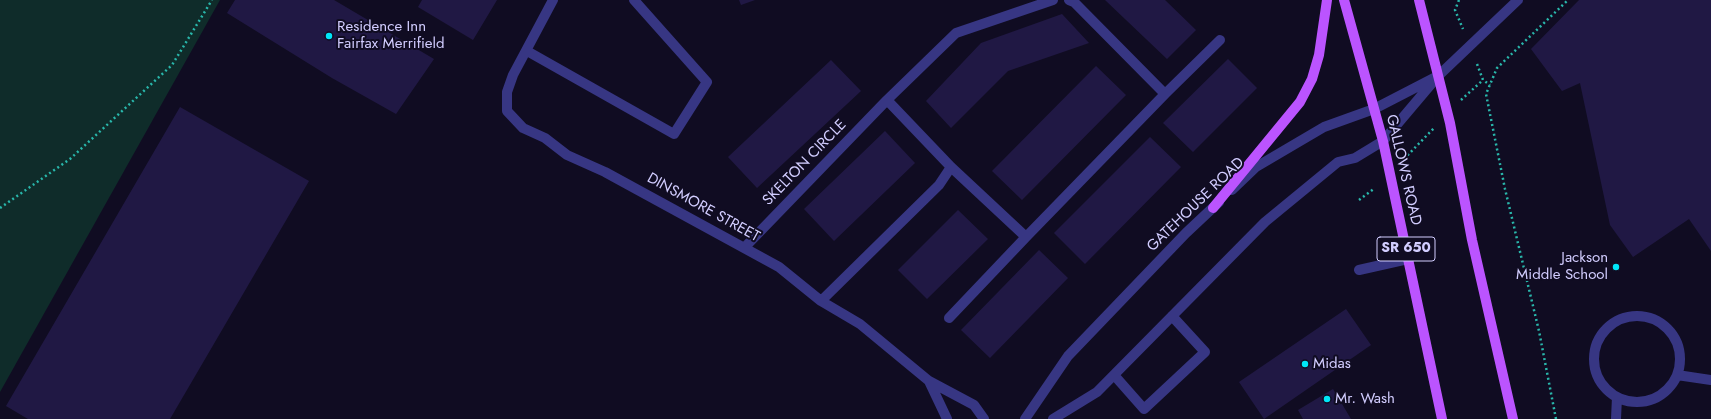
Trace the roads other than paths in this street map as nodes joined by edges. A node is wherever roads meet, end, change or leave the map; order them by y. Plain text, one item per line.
1 (552, 0) edge
2 (634, 0) edge
3 (1053, 0) edge
4 (1070, 0) edge
5 (1327, 0) edge
6 (1344, 0) edge
7 (1419, 0) edge
8 (1518, 0) edge
9 (1220, 40) dead end
10 (527, 52) junction
11 (1438, 76) junction
12 (1165, 94) junction
13 (887, 100) junction
14 (1374, 109) junction
15 (1383, 141) junction
16 (951, 167) junction
17 (1213, 208) junction
18 (1026, 237) junction
19 (744, 248) junction
20 (1408, 259) junction
21 (1359, 270) dead end
22 (821, 301) junction
23 (1172, 316) junction
24 (949, 318) dead end
25 (1114, 374) junction
26 (1677, 375) junction
27 (1711, 380) edge
28 (930, 381) junction
29 (1617, 397) junction
30 (1030, 416) edge
31 (947, 419) edge
32 (984, 419) edge
33 (1053, 419) edge
34 (1442, 419) edge
35 (1513, 419) edge
36 (1616, 419) edge

1 - 10 street, DINSMORE STREET
2 - 10 street
3 - 13 street, SKELTON CIRCLE
4 - 12 street
5 - 17 main road
6 - 14 main road, GALLOWS ROAD / SR 650
7 - 11 main road
8 - 11 street, GATEHOUSE ROAD
9 - 12 street
10 - 19 street, DINSMORE STREET
11 - 14 street, GATEHOUSE ROAD
11 - 15 street, GATEHOUSE ROAD
11 - 35 main road
12 - 18 street
13 - 16 street
13 - 19 street, SKELTON CIRCLE
14 - 15 main road, GALLOWS ROAD / SR 650
14 - 17 street, GATEHOUSE ROAD
15 - 20 main road, GALLOWS ROAD / SR 650
15 - 23 street, GATEHOUSE ROAD
16 - 18 street
16 - 22 street
17 - 30 street, GATEHOUSE ROAD
18 - 24 street
19 - 22 street, DINSMORE STREET
20 - 21 street
20 - 34 main road, GALLOWS ROAD / SR 650
22 - 28 street, DINSMORE STREET
23 - 25 street, GATEHOUSE ROAD
23 - 25 street
25 - 33 street, GATEHOUSE ROAD
26 - 27 street
26 - 29 street
26 - 29 street
28 - 31 street, DINSMORE STREET
28 - 32 street, DINSMORE STREET
29 - 36 street

